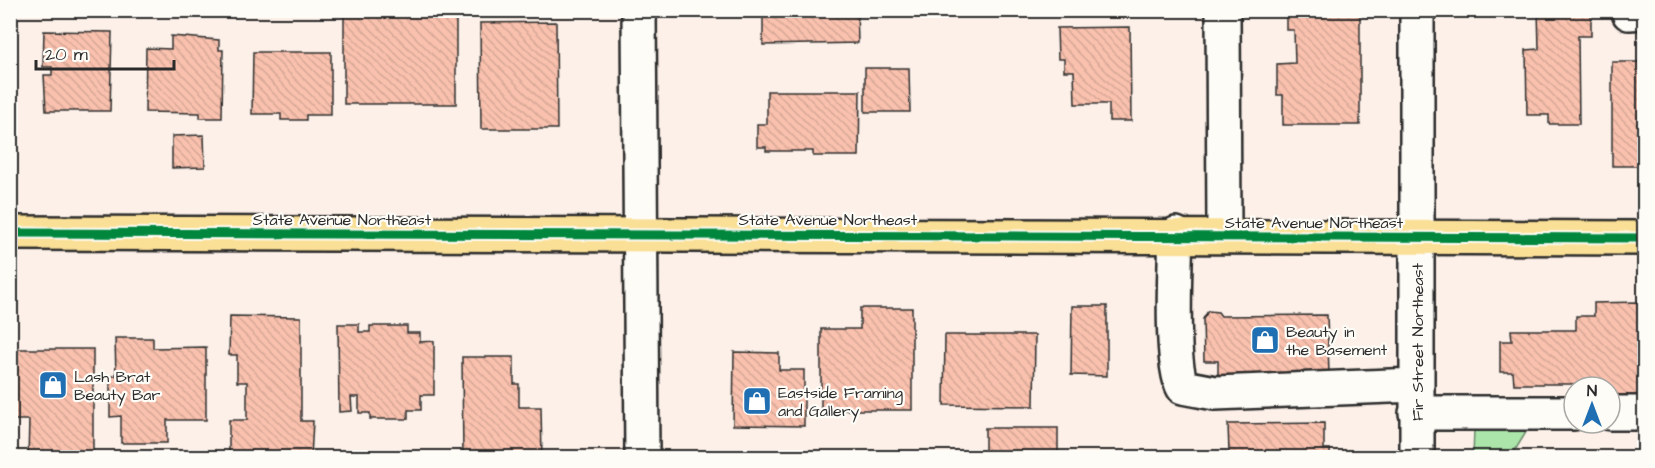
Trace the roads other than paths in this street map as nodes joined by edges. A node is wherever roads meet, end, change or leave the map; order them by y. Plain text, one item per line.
1 (639, 10) edge
2 (1224, 10) edge
3 (1417, 10) edge
4 (10, 233) edge
5 (640, 234) junction
6 (1176, 234) junction
7 (1224, 236) junction
8 (1417, 237) junction
9 (1644, 238) edge
10 (1416, 399) junction
11 (1562, 412) edge
12 (1622, 413) edge
13 (1644, 413) edge
14 (642, 458) edge
15 (1417, 458) edge

1 - 5 street
2 - 7 street
3 - 8 street, Fir Street Northeast
4 - 5 main road, State Avenue Northeast
5 - 6 main road, State Avenue Northeast
5 - 14 street
6 - 7 main road, State Avenue Northeast
6 - 10 street
7 - 8 main road, State Avenue Northeast
8 - 9 main road, State Avenue Northeast
8 - 10 street, Fir Street Northeast
10 - 11 street
10 - 15 street, Fir Street Northeast
12 - 13 street

